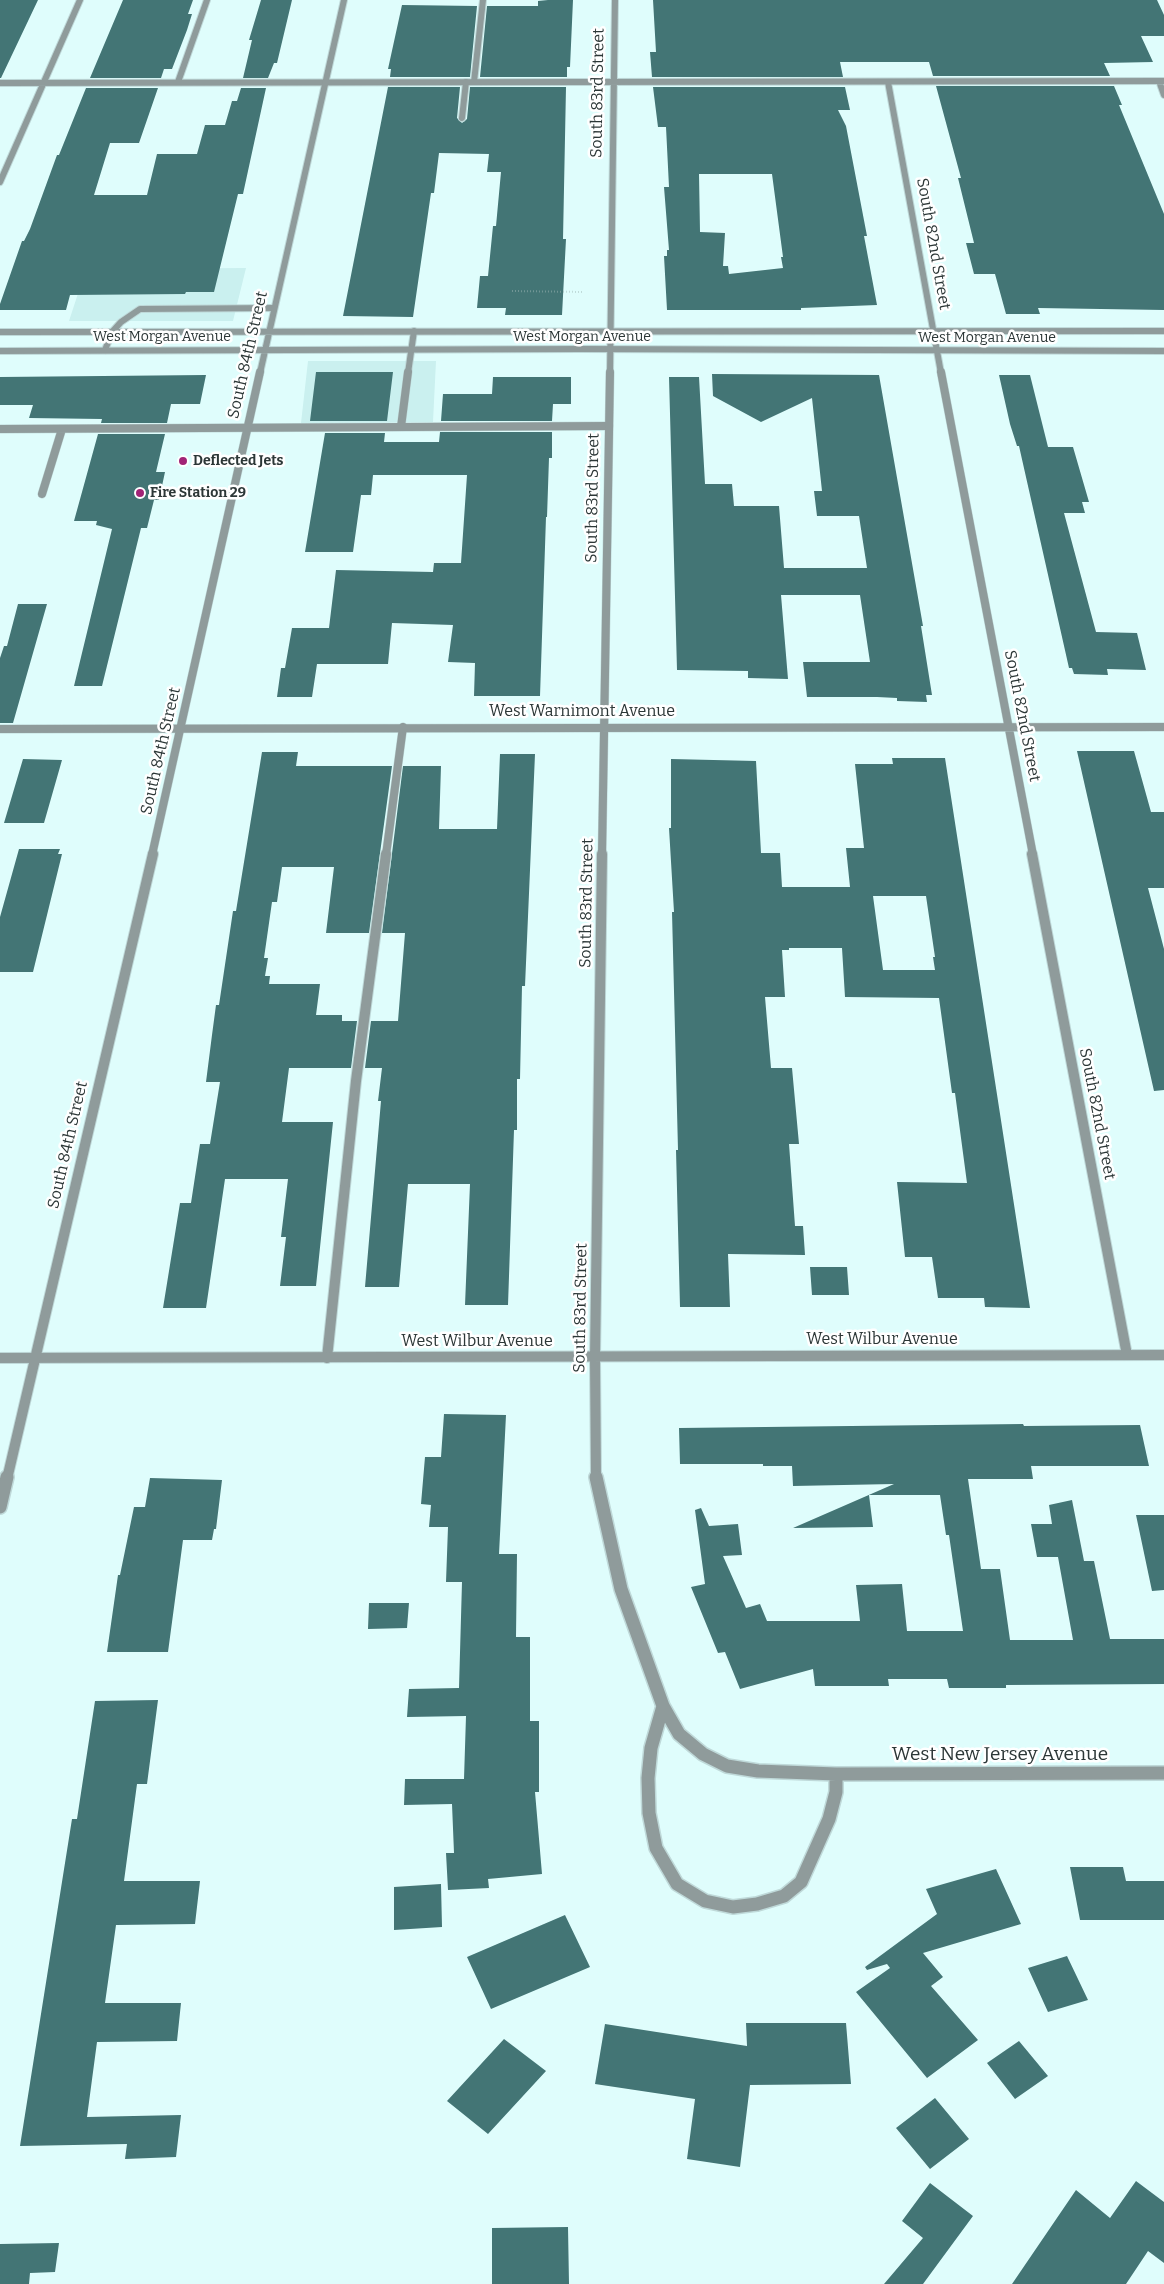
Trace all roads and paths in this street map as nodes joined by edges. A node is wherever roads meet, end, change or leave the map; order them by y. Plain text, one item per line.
1 (80, 0) edge
2 (207, 0) edge
3 (344, 0) edge
4 (483, 0) edge
5 (615, 0) edge
6 (1161, 81) edge
7 (44, 82) junction
8 (178, 82) junction
9 (325, 82) junction
10 (466, 82) junction
11 (474, 82) junction
12 (613, 82) junction
13 (888, 82) junction
14 (0, 83) edge
15 (1164, 95) edge
16 (462, 118) dead end
17 (0, 182) edge
18 (512, 291) dead end
19 (583, 292) dead end
20 (274, 308) junction
21 (1164, 330) edge
22 (269, 331) junction
23 (414, 331) junction
24 (610, 331) junction
25 (934, 331) junction
26 (0, 332) edge
27 (112, 332) junction
28 (265, 349) junction
29 (411, 349) junction
30 (610, 349) junction
31 (105, 350) junction
32 (937, 350) junction
33 (0, 351) edge
34 (1164, 351) edge
35 (609, 426) junction
36 (401, 428) junction
37 (0, 429) edge
38 (62, 429) junction
39 (247, 429) junction
40 (42, 494) dead end
41 (402, 727) junction
42 (1009, 727) junction
43 (1164, 727) edge
44 (182, 728) junction
45 (605, 728) junction
46 (0, 729) edge
47 (1127, 1355) junction
48 (1164, 1355) edge
49 (0, 1358) edge
50 (34, 1358) junction
51 (327, 1358) junction
52 (595, 1358) junction
53 (0, 1507) edge
54 (663, 1706) junction
55 (727, 1766) joint
56 (1164, 1773) edge
57 (836, 1774) junction

1 - 7 street
2 - 8 street
3 - 9 street, South 84th Street
4 - 11 street
5 - 12 street, South 83rd Street
6 - 13 street
6 - 15 street
7 - 8 street
7 - 14 street
7 - 17 street
8 - 9 street
9 - 10 street
9 - 20 street, South 84th Street
10 - 11 street
10 - 16 street
11 - 12 street
12 - 13 street
12 - 24 street, South 83rd Street
13 - 25 street, South 82nd Street
18 - 19 path
20 - 22 street, South 84th Street
20 - 27 street
21 - 25 street, West Morgan Avenue
22 - 23 street, West Morgan Avenue
22 - 27 street, West Morgan Avenue
22 - 28 street, South 84th Street
23 - 24 street, West Morgan Avenue
23 - 29 street
24 - 25 street, West Morgan Avenue
24 - 30 street, South 83rd Street
25 - 32 street, South 82nd Street
26 - 27 street, West Morgan Avenue
27 - 31 street
28 - 29 street, West Morgan Avenue
28 - 31 street, West Morgan Avenue
28 - 39 street, South 84th Street
29 - 30 street, West Morgan Avenue
29 - 36 street
30 - 32 street, West Morgan Avenue
30 - 35 street, South 83rd Street
31 - 33 street, West Morgan Avenue
32 - 34 street, West Morgan Avenue
32 - 42 street, South 82nd Street
35 - 36 street
35 - 45 street, South 83rd Street
36 - 39 street
37 - 38 street
38 - 39 street
38 - 40 street
39 - 44 street, South 84th Street
41 - 44 street, West Warnimont Avenue
41 - 45 street, West Warnimont Avenue
41 - 51 street
42 - 43 street, West Warnimont Avenue
42 - 45 street, West Warnimont Avenue
42 - 47 street, South 82nd Street
44 - 46 street, West Warnimont Avenue
44 - 50 street, South 84th Street
45 - 52 street, South 83rd Street
47 - 48 street, West Wilbur Avenue
47 - 52 street, West Wilbur Avenue
49 - 50 street, West Wilbur Avenue
50 - 51 street, West Wilbur Avenue
50 - 53 street, South 84th Street
51 - 52 street, West Wilbur Avenue
52 - 54 street, South 83rd Street
54 - 55 street, South 83rd Street
54 - 57 street
55 - 57 street, West New Jersey Avenue
56 - 57 street, West New Jersey Avenue

